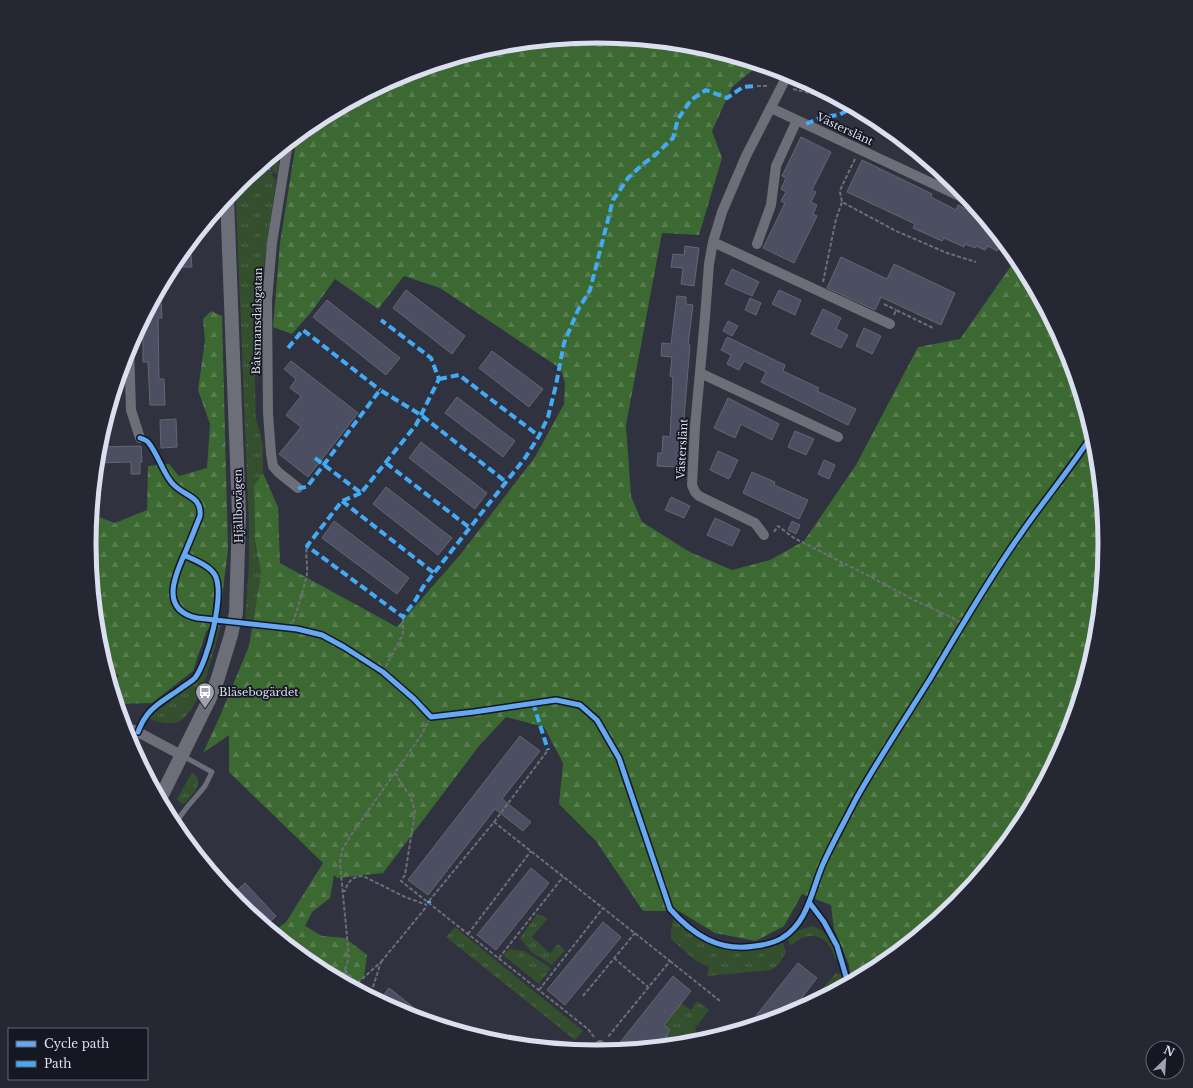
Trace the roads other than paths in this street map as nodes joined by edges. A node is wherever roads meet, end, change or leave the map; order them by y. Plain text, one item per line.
1 (785, 80) edge
2 (771, 108) junction
3 (797, 120) junction
4 (287, 151) edge
5 (954, 194) edge
6 (228, 205) edge
7 (713, 242) junction
8 (757, 244) dead end
9 (890, 324) road end
10 (129, 364) edge
11 (700, 373) junction
12 (838, 437) dead end
13 (140, 438) dead end
14 (298, 488) dead end
15 (764, 535) dead end
16 (132, 730) edge
17 (181, 755) junction
18 (163, 793) edge
19 (178, 819) edge

1 - 2 street, Västerslänt
2 - 3 street, Västerslänt
2 - 7 street, Västerslänt
3 - 5 street, Västerslänt
3 - 8 street
4 - 14 street, Båtsmansdalsgatan
6 - 17 street, Hjällbovägen
7 - 9 street
7 - 11 street, Västerslänt
10 - 13 street
11 - 12 street
11 - 15 street, Västerslänt
16 - 17 street
17 - 18 street, Hjällbovägen
17 - 19 lane

